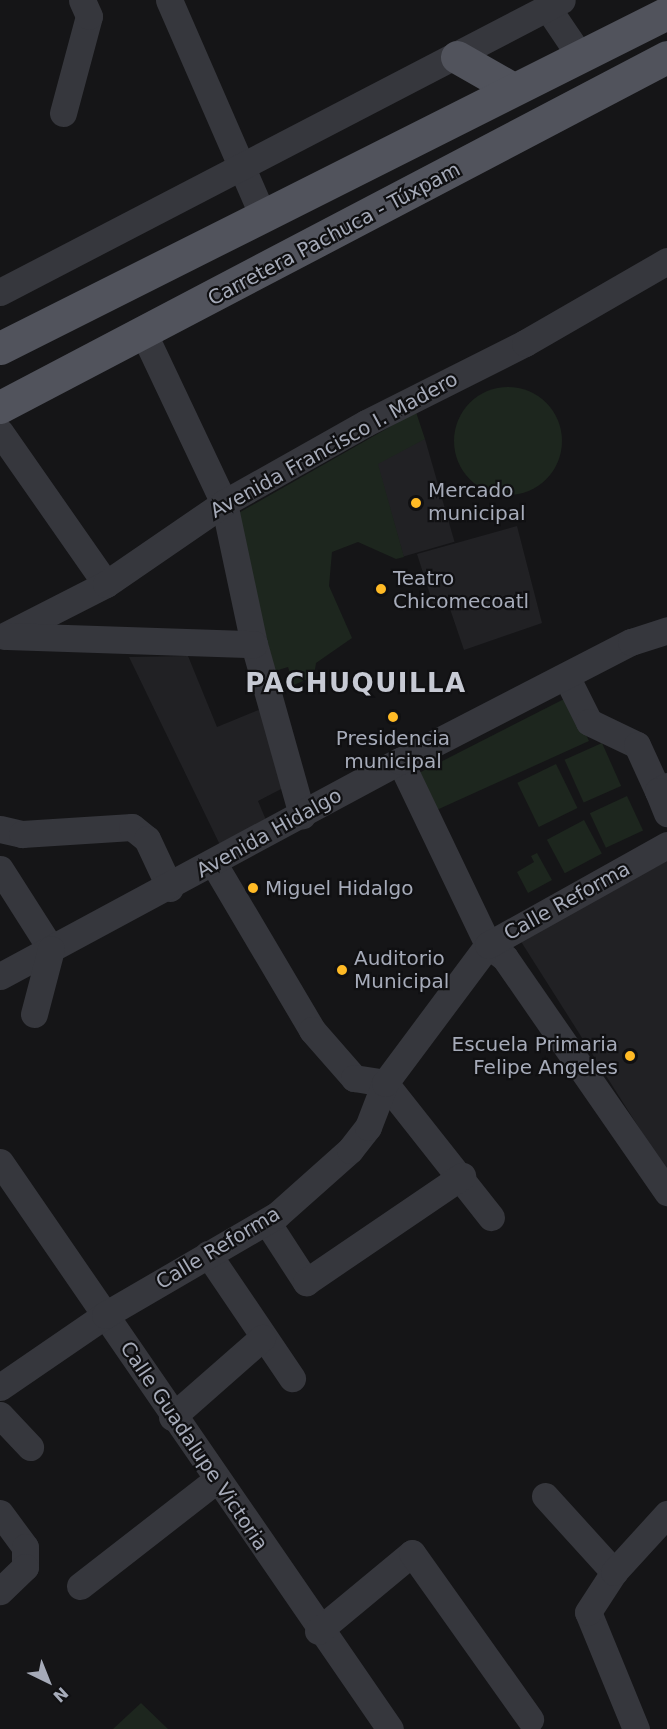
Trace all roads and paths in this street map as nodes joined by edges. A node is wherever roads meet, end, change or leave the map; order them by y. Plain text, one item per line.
1 (82, 0) edge
2 (169, 0) edge
3 (555, 4) edge
4 (514, 10) edge
5 (667, 13) edge
6 (580, 56) junction
7 (457, 57) junction
8 (667, 57) edge
9 (513, 89) junction
10 (63, 113) dead end
11 (244, 167) junction
12 (262, 214) junction
13 (667, 261) edge
14 (0, 292) edge
15 (144, 334) junction
16 (0, 348) edge
17 (0, 406) edge
18 (0, 432) edge
19 (224, 503) junction
20 (106, 584) junction
21 (667, 630) edge
22 (2, 636) edge
23 (254, 644) junction
24 (566, 676) junction
25 (400, 761) junction
26 (664, 797) edge
27 (302, 815) junction
28 (0, 829) edge
29 (667, 845) edge
30 (214, 864) junction
31 (0, 869) edge
32 (170, 888) junction
33 (10, 900) edge
34 (488, 945) junction
35 (51, 949) junction
36 (0, 976) edge
37 (34, 1014) dead end
38 (386, 1083) junction
39 (0, 1162) edge
40 (462, 1176) junction
41 (667, 1192) edge
42 (491, 1217) dead end
43 (267, 1222) junction
44 (208, 1254) junction
45 (105, 1315) junction
46 (262, 1338) junction
47 (292, 1378) dead end
48 (0, 1387) edge
49 (0, 1415) edge
50 (172, 1416) junction
51 (30, 1447) dead end
52 (216, 1480) junction
53 (545, 1496) dead end
54 (0, 1514) edge
55 (667, 1514) edge
56 (614, 1572) junction
57 (80, 1586) dead end
58 (0, 1592) edge
59 (318, 1631) junction
60 (530, 1719) dead end
61 (390, 1729) edge
62 (636, 1729) edge

1 - 10 street
2 - 11 street
3 - 4 street
3 - 6 street
4 - 7 street
5 - 6 main road
6 - 9 main road
7 - 9 main road
7 - 11 street
8 - 15 main road, Carretera Pachuca - Túxpam
9 - 12 main road
11 - 12 street
11 - 14 street
12 - 16 main road
13 - 19 street, Avenida Francisco I. Madero
15 - 17 main road, Carretera Pachuca - Túxpam
15 - 19 street
18 - 20 street
19 - 20 street, Avenida Francisco I. Madero
19 - 23 street
20 - 22 street, Avenida Francisco I. Madero
21 - 24 street, Avenida Hidalgo
22 - 23 street
23 - 27 street
24 - 25 street, Avenida Hidalgo
24 - 26 street
25 - 27 street, Avenida Hidalgo
25 - 34 street
27 - 30 street, Avenida Hidalgo
28 - 32 street
29 - 34 street, Calle Reforma
30 - 32 street, Avenida Hidalgo
30 - 38 street
31 - 33 street
32 - 35 street, Avenida Hidalgo
33 - 35 street
34 - 38 street, Calle Reforma
34 - 41 street
35 - 36 street, Avenida Hidalgo
35 - 37 street
38 - 40 street
38 - 43 street, Calle Reforma
39 - 45 street, Calle Guadalupe Victoria
40 - 42 street
40 - 43 street
43 - 44 street, Calle Reforma
44 - 45 street, Calle Reforma
44 - 46 street
45 - 48 street, Calle Reforma
45 - 50 street, Calle Guadalupe Victoria
46 - 47 street
46 - 50 street
49 - 51 street
50 - 52 street, Calle Guadalupe Victoria
52 - 57 street
52 - 59 street, Calle Guadalupe Victoria
53 - 56 street
54 - 58 street
55 - 56 street
56 - 62 street
59 - 60 street
59 - 61 street, Calle Guadalupe Victoria

